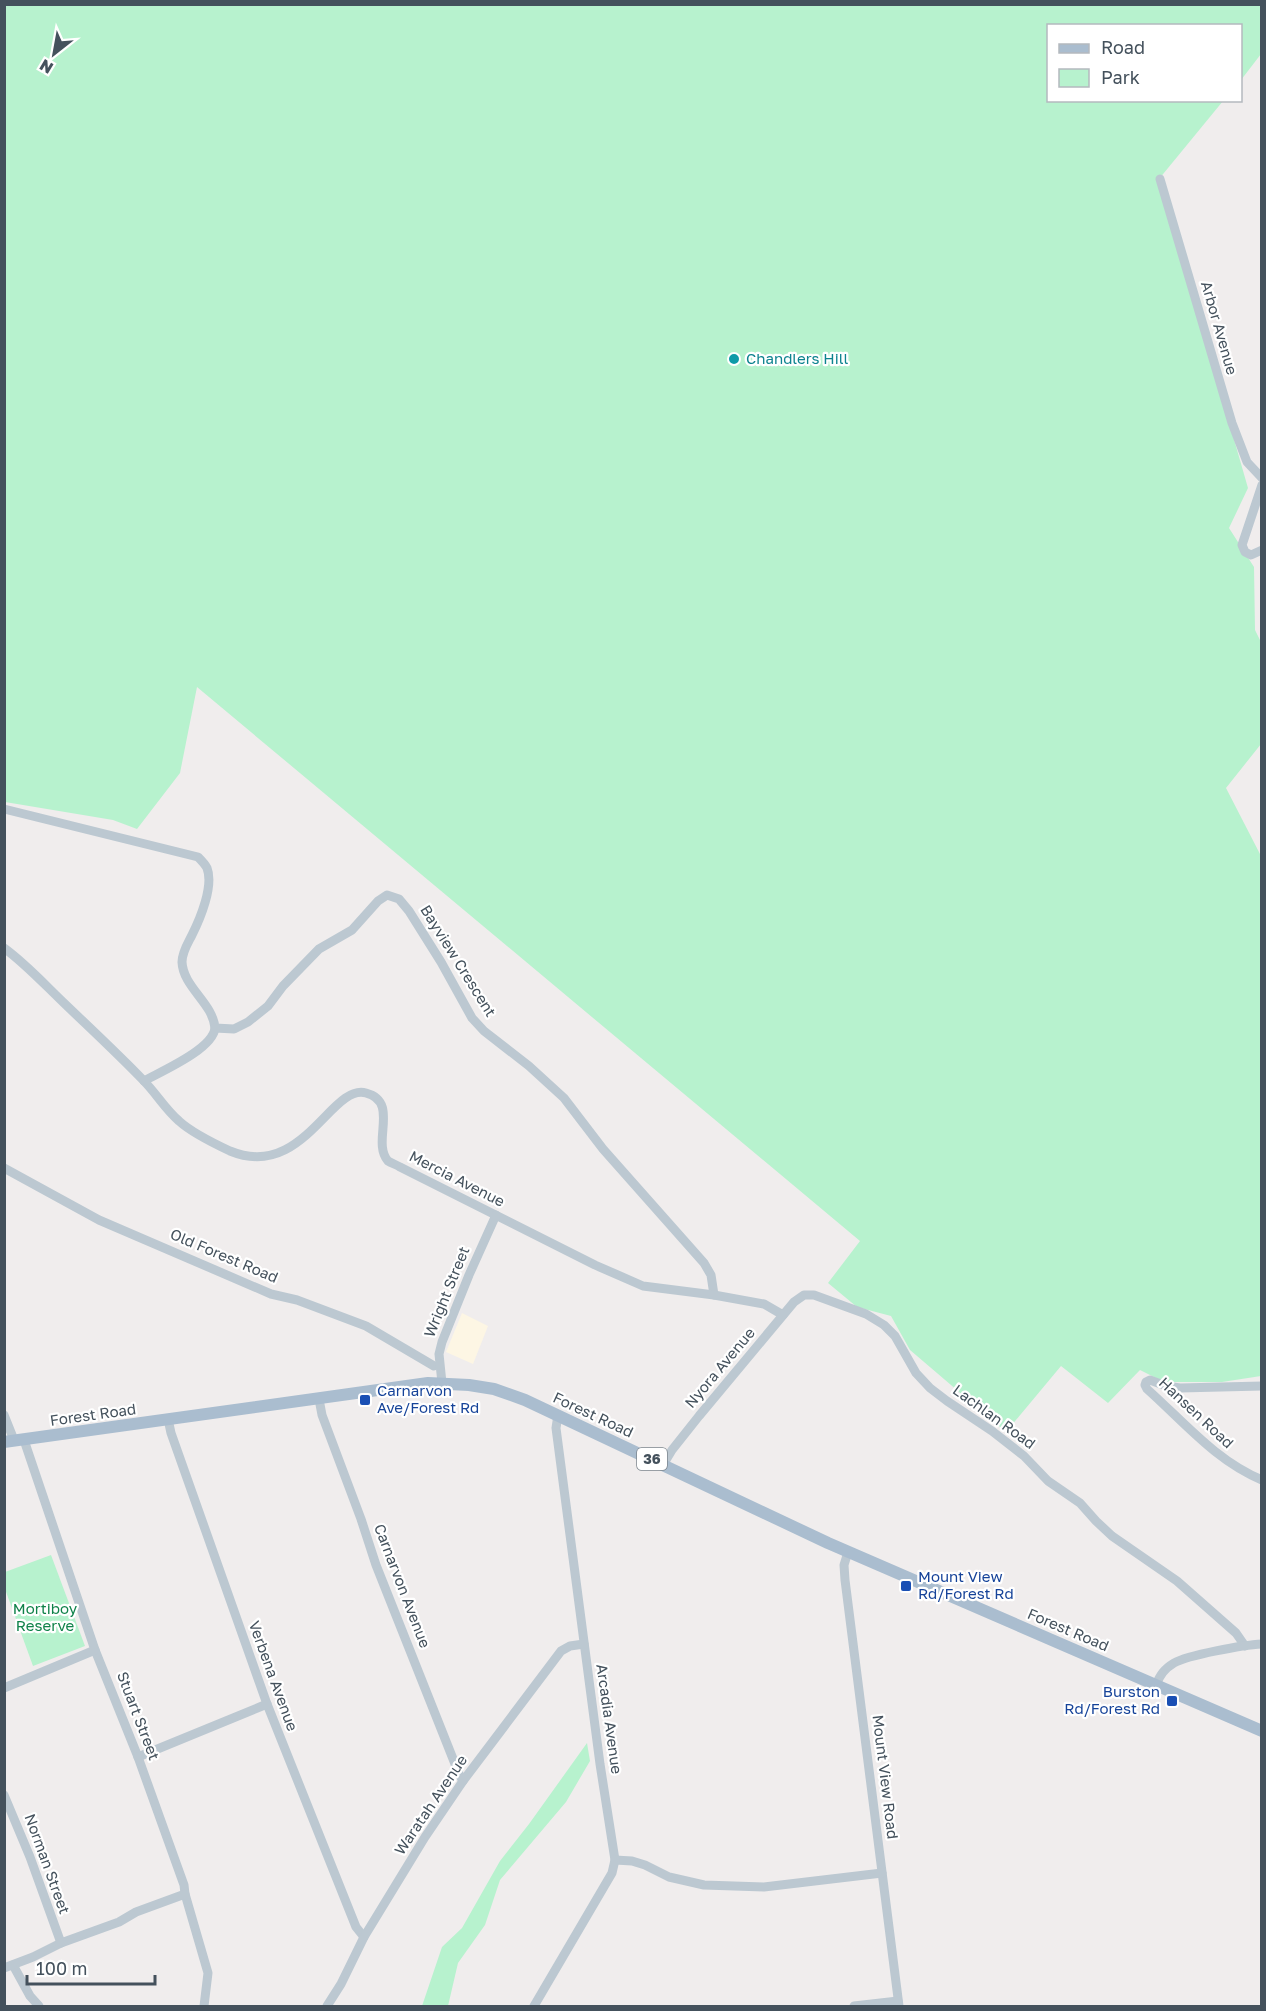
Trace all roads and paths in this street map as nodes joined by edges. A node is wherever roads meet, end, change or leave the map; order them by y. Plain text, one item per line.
1 (1160, 180) dead end
2 (1262, 478) edge
3 (1262, 485) edge
4 (1262, 550) edge
5 (4, 809) edge
6 (4, 948) edge
7 (215, 1028) junction
8 (144, 1081) junction
9 (4, 1168) edge
10 (496, 1215) junction
11 (714, 1295) junction
12 (804, 1295) joint
13 (783, 1315) junction
14 (439, 1354) junction
15 (434, 1366) junction
16 (428, 1383) junction
17 (442, 1383) junction
18 (1262, 1386) edge
19 (319, 1399) junction
20 (558, 1414) junction
21 (4, 1415) edge
22 (168, 1419) junction
23 (14, 1440) edge
24 (663, 1465) junction
25 (1262, 1480) edge
26 (848, 1552) junction
27 (585, 1644) junction
28 (1262, 1644) edge
29 (1245, 1646) junction
30 (95, 1650) junction
31 (1156, 1685) junction
32 (4, 1688) edge
33 (267, 1704) junction
34 (1262, 1731) edge
35 (138, 1757) junction
36 (464, 1780) junction
37 (4, 1795) edge
38 (615, 1860) junction
39 (882, 1873) junction
40 (185, 1893) junction
41 (364, 1937) junction
42 (61, 1943) junction
43 (9, 1967) edge
44 (898, 2004) edge
45 (39, 2007) edge
46 (204, 2007) edge
47 (327, 2007) edge
48 (534, 2007) edge
49 (854, 2007) edge

1 - 2 street, Arbor Avenue
3 - 4 street
5 - 7 street
6 - 8 street, Mercia Avenue
7 - 8 street
7 - 11 street, Bayview Crescent
8 - 10 street, Mercia Avenue
9 - 15 street, Old Forest Road
10 - 11 street, Mercia Avenue
10 - 14 street, Wright Street
11 - 13 street, Mercia Avenue
12 - 13 street, Nyora Avenue
12 - 29 street, Lachlan Road
13 - 24 street, Nyora Avenue
14 - 15 street
14 - 17 street, Wright Street
15 - 16 street
16 - 17 main road, Forest Road / 36
16 - 19 main road, Forest Road / 36
17 - 20 main road, Forest Road / 36
18 - 25 street, Hansen Road
19 - 22 main road, Forest Road / 36
19 - 36 street, Carnarvon Avenue
20 - 24 main road, Forest Road / 36
20 - 27 street, Arcadia Avenue
21 - 23 street, Stuart Street
22 - 23 main road, Forest Road / 36
22 - 33 street, Verbena Avenue
23 - 30 street, Stuart Street
24 - 26 main road, Forest Road / 36
26 - 31 main road, Forest Road / 36
26 - 39 street, Mount View Road
27 - 36 street, Waratah Avenue
27 - 38 street, Arcadia Avenue
28 - 29 street
29 - 31 street
30 - 32 street
30 - 35 street, Stuart Street
31 - 34 main road, Forest Road / 36
33 - 35 street
33 - 41 street, Verbena Avenue
35 - 40 street, Stuart Street
36 - 41 street, Waratah Avenue
37 - 42 street, Norman Street
38 - 39 street
38 - 48 street
39 - 44 street, Mount View Road
40 - 42 street
40 - 46 street, Stuart Street
41 - 47 street, Waratah Avenue
42 - 43 street
43 - 45 street
44 - 49 street

